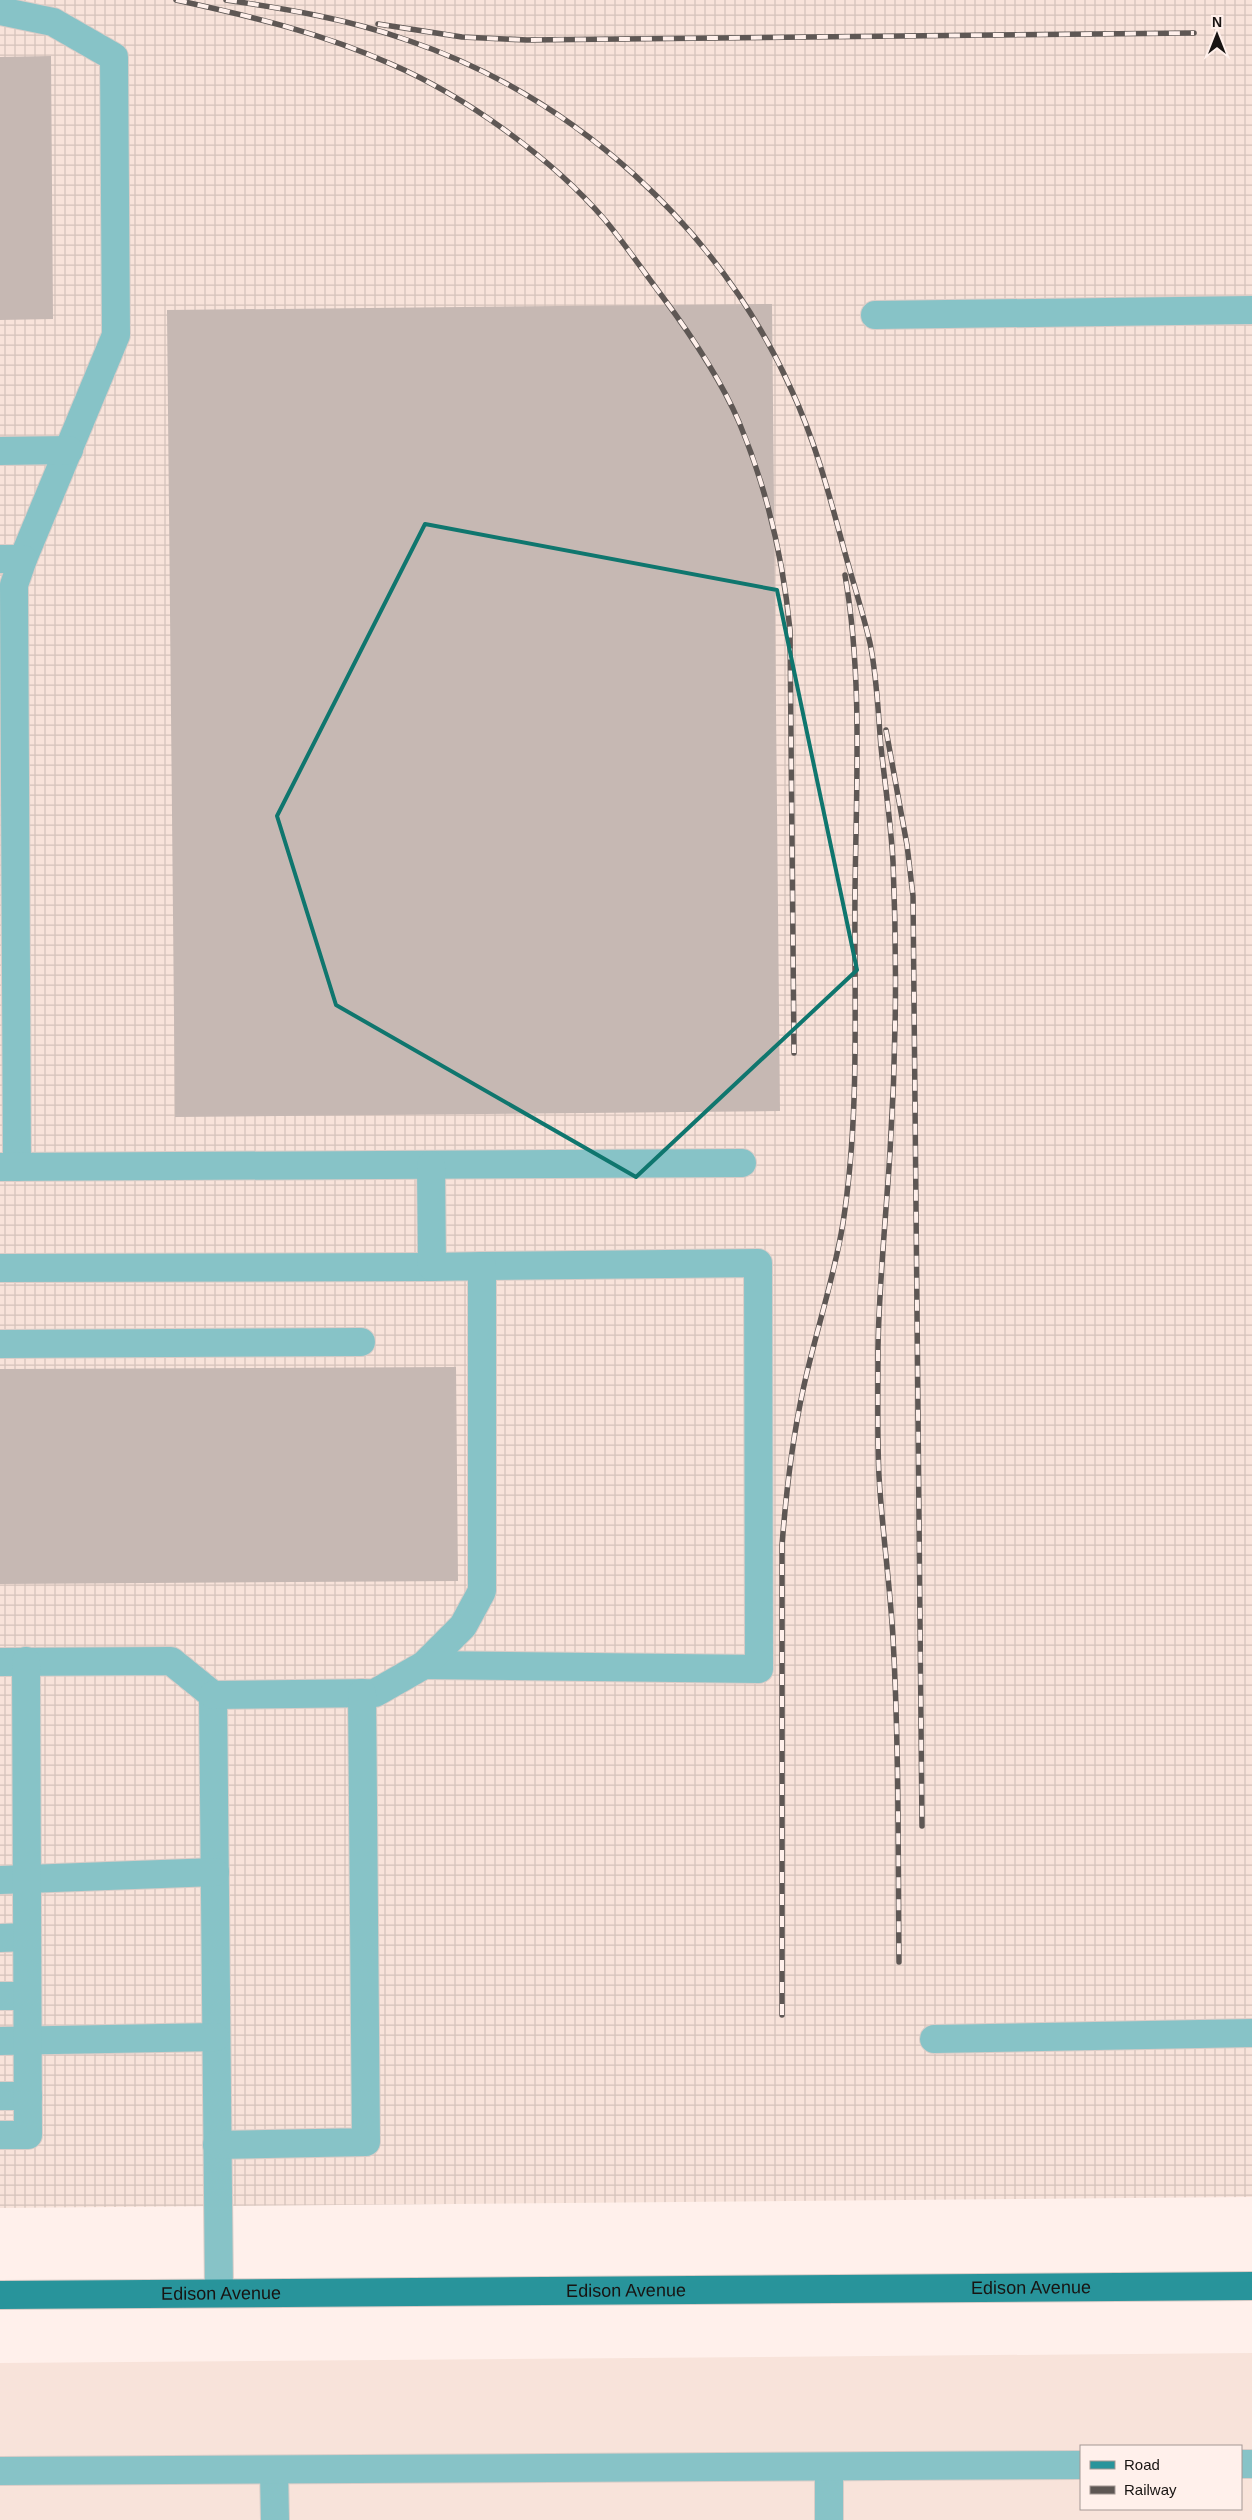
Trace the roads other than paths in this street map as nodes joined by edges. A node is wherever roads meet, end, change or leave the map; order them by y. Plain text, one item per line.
1 (0, 11) edge
2 (1252, 310) edge
3 (875, 315) dead end
4 (69, 450) junction
5 (0, 451) edge
6 (12, 559) edge
7 (742, 1163) dead end
8 (431, 1165) junction
9 (8, 1167) edge
10 (482, 1266) junction
11 (432, 1267) junction
12 (0, 1268) edge
13 (360, 1342) dead end
14 (0, 1344) edge
15 (13, 1662) edge
16 (424, 1665) junction
17 (362, 1693) junction
18 (212, 1694) junction
19 (215, 1872) junction
20 (27, 1879) junction
21 (0, 1880) edge
22 (27, 1937) junction
23 (0, 1938) edge
24 (0, 1996) edge
25 (27, 1996) junction
26 (1252, 2033) edge
27 (216, 2037) junction
28 (934, 2039) dead end
29 (0, 2041) edge
30 (27, 2041) junction
31 (0, 2096) edge
32 (28, 2096) junction
33 (0, 2135) edge
34 (217, 2145) junction
35 (1252, 2286) edge
36 (219, 2293) junction
37 (0, 2295) edge
38 (1080, 2465) edge
39 (829, 2467) junction
40 (274, 2470) junction
41 (0, 2471) edge
42 (275, 2520) edge
43 (830, 2520) edge

1 - 4 lane
2 - 3 lane
4 - 5 lane
4 - 6 lane
6 - 9 lane
7 - 8 lane
8 - 9 lane
8 - 11 lane
10 - 11 lane
10 - 16 lane
10 - 16 lane
11 - 12 lane
13 - 14 lane
15 - 18 lane
15 - 20 lane
16 - 17 lane
17 - 18 lane
17 - 34 lane
18 - 19 lane
19 - 20 lane
19 - 27 lane
20 - 21 lane
20 - 22 lane
22 - 23 lane
22 - 25 lane
24 - 25 lane
25 - 30 lane
26 - 28 lane
27 - 30 lane
27 - 34 lane
29 - 30 lane
30 - 32 lane
31 - 32 lane
32 - 33 lane
34 - 36 lane
35 - 36 main road, Edison Avenue
36 - 37 main road, Edison Avenue
38 - 39 lane
39 - 40 lane
39 - 43 lane
40 - 41 lane
40 - 42 lane

